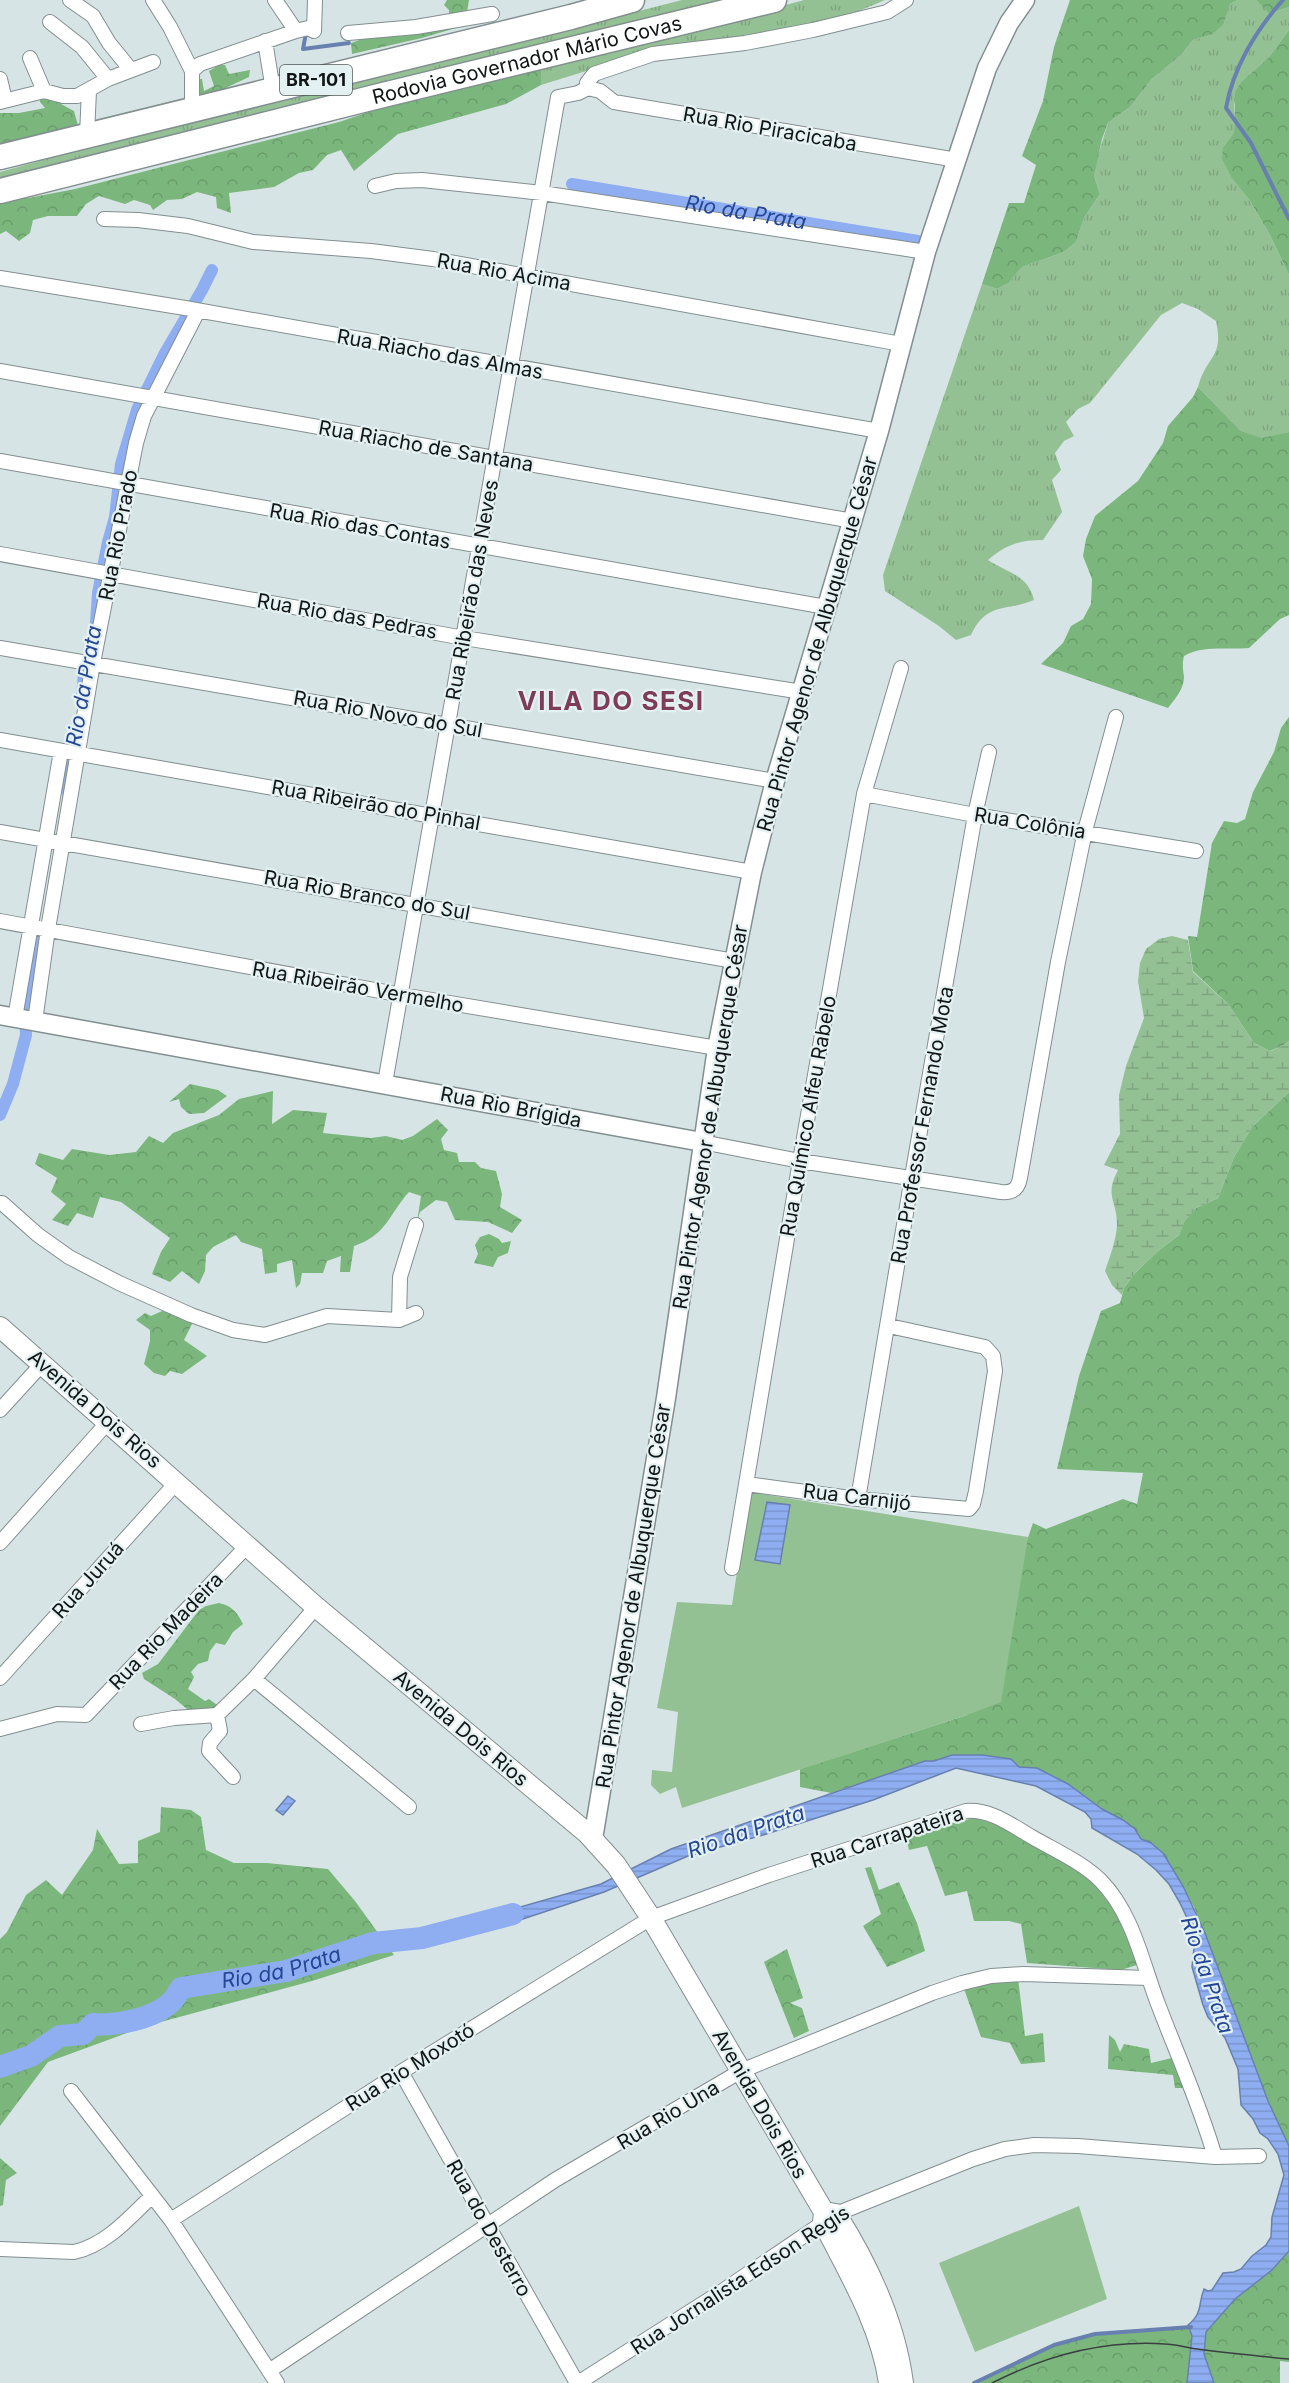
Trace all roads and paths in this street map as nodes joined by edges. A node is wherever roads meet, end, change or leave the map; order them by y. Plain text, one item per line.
1 (70, 0) edge
2 (153, 0) edge
3 (275, 0) edge
4 (315, 0) edge
5 (632, 0) edge
6 (774, 0) edge
7 (906, 0) edge
8 (1025, 0) edge
9 (569, 9) edge
10 (493, 17) edge
11 (50, 22) dead end
12 (305, 30) junction
13 (348, 33) dead end
14 (265, 41) junction
15 (30, 58) dead end
16 (153, 62) dead end
17 (131, 70) junction
18 (192, 71) junction
19 (0, 79) edge
20 (108, 79) junction
21 (588, 87) junction
22 (273, 90) junction
23 (89, 91) junction
24 (45, 92) junction
25 (2, 101) edge
26 (192, 110) junction
27 (87, 134) junction
28 (0, 157) edge
29 (957, 160) junction
30 (375, 186) dead end
31 (0, 191) edge
32 (542, 193) junction
33 (104, 219) dead end
34 (926, 252) junction
35 (526, 276) junction
36 (0, 278) edge
37 (193, 310) junction
38 (901, 344) junction
39 (511, 366) junction
40 (0, 371) edge
41 (148, 398) junction
42 (879, 431) junction
43 (496, 458) junction
44 (0, 462) edge
45 (122, 483) junction
46 (853, 521) junction
47 (480, 547) junction
48 (0, 554) edge
49 (105, 572) junction
50 (826, 607) junction
51 (464, 638) junction
52 (0, 648) edge
53 (88, 663) junction
54 (901, 668) dead end
55 (802, 692) junction
56 (1116, 717) dead end
57 (448, 724) junction
58 (0, 740) edge
59 (70, 752) junction
60 (989, 752) dead end
61 (775, 781) junction
62 (864, 794) junction
63 (975, 815) junction
64 (433, 816) junction
65 (1085, 831) junction
66 (0, 832) edge
67 (55, 842) junction
68 (1196, 851) dead end
69 (752, 872) junction
70 (417, 904) junction
71 (0, 921) edge
72 (39, 928) junction
73 (734, 961) junction
74 (402, 996) junction
75 (20, 1018) edge
76 (717, 1048) junction
77 (385, 1083) junction
78 (702, 1142) junction
79 (800, 1161) junction
80 (912, 1177) junction
81 (2, 1203) dead end
82 (416, 1225) dead end
83 (416, 1314) dead end
84 (399, 1320) junction
85 (889, 1326) junction
86 (0, 1327) edge
87 (43, 1363) junction
88 (0, 1410) edge
89 (108, 1422) junction
90 (177, 1482) junction
91 (746, 1484) junction
92 (858, 1499) junction
93 (0, 1543) edge
94 (248, 1545) junction
95 (732, 1568) dead end
96 (316, 1607) junction
97 (0, 1678) edge
98 (254, 1679) junction
99 (217, 1715) junction
100 (141, 1724) dead end
101 (0, 1729) edge
102 (233, 1778) dead end
103 (408, 1807) dead end
104 (593, 1839) junction
105 (651, 1918) junction
106 (1148, 1978) junction
107 (741, 2071) junction
108 (401, 2072) junction
109 (71, 2091) dead end
110 (1259, 2156) dead end
111 (1215, 2157) junction
112 (152, 2196) junction
113 (828, 2216) junction
114 (171, 2220) junction
115 (487, 2225) junction
116 (0, 2249) edge
117 (269, 2371) junction
118 (596, 2378) edge
119 (278, 2383) edge
120 (577, 2383) edge
121 (889, 2383) edge
122 (903, 2383) edge

1 - 17 street
2 - 18 street
3 - 12 street
4 - 12 street
5 - 9 highway, Rodovia Governador Mário Covas / BR-101
6 - 31 highway, Rodovia Governador Mário Covas / BR-101
7 - 21 street
8 - 29 street, Rua Pintor Agenor de Albuquerque César
9 - 10 highway, Rodovia Governador Mário Covas / BR-101
10 - 13 street
10 - 22 highway, Rodovia Governador Mário Covas / BR-101
11 - 20 street
12 - 14 street
14 - 18 street
14 - 22 street
15 - 24 street
16 - 17 street
17 - 20 street
18 - 26 street
19 - 25 street
20 - 23 street
21 - 29 street, Rua Rio Piracicaba
21 - 32 street, Rua Ribeirão das Neves
22 - 26 highway, Rodovia Governador Mário Covas / BR-101
23 - 24 street
23 - 27 street
24 - 25 street
26 - 27 highway, Rodovia Governador Mário Covas / BR-101
27 - 28 highway, Rodovia Governador Mário Covas / BR-101
29 - 34 street, Rua Pintor Agenor de Albuquerque César
30 - 32 street
32 - 34 street
32 - 35 street, Rua Ribeirão das Neves
33 - 35 street, Rua Rio Acima
34 - 38 street, Rua Pintor Agenor de Albuquerque César
35 - 38 street, Rua Rio Acima
35 - 39 street, Rua Ribeirão das Neves
36 - 37 street, Rua Riacho das Almas
37 - 39 street, Rua Riacho das Almas
37 - 41 street, Rua Rio Prado
38 - 42 street, Rua Pintor Agenor de Albuquerque César
39 - 42 street, Rua Riacho das Almas
39 - 43 street, Rua Ribeirão das Neves
40 - 41 street, Rua Riacho de Santana
41 - 43 street, Rua Riacho de Santana
41 - 45 street, Rua Rio Prado
42 - 46 street, Rua Pintor Agenor de Albuquerque César
43 - 46 street, Rua Riacho de Santana
43 - 47 street, Rua Ribeirão das Neves
44 - 45 street, Rua Rio das Contas
45 - 47 street, Rua Rio das Contas
45 - 49 street, Rua Rio Prado
46 - 50 street, Rua Pintor Agenor de Albuquerque César
47 - 50 street, Rua Rio das Contas
47 - 51 street, Rua Ribeirão das Neves
48 - 49 street, Rua Rio das Pedras
49 - 51 street, Rua Rio das Pedras
49 - 53 street, Rua Rio Prado
50 - 55 street, Rua Pintor Agenor de Albuquerque César
51 - 55 street, Rua Rio das Pedras
51 - 57 street, Rua Ribeirão das Neves
52 - 53 street, Rua Rio Novo do Sul
53 - 57 street, Rua Rio Novo do Sul
53 - 59 street, Rua Rio Prado
54 - 62 street, Rua Químico Alfeu Rabelo
55 - 61 street, Rua Pintor Agenor de Albuquerque César
56 - 65 street
57 - 61 street, Rua Rio Novo do Sul
57 - 64 street, Rua Ribeirão das Neves
58 - 59 street, Rua Ribeirão do Pinhal
59 - 64 street, Rua Ribeirão do Pinhal
59 - 67 street, Rua Rio Prado
60 - 63 street, Rua Professor Fernando Mota
61 - 69 street, Rua Pintor Agenor de Albuquerque César
62 - 63 street, Rua Colônia
62 - 79 street, Rua Químico Alfeu Rabelo
63 - 65 street, Rua Colônia
63 - 80 street, Rua Professor Fernando Mota
64 - 69 street, Rua Ribeirão do Pinhal
64 - 70 street, Rua Ribeirão das Neves
65 - 68 street, Rua Colônia
65 - 80 street, Rua Rio Brígida
66 - 67 street, Rua Rio Branco do Sul
67 - 70 street, Rua Rio Branco do Sul
67 - 72 street, Rua Rio Prado
69 - 73 street, Rua Pintor Agenor de Albuquerque César
70 - 73 street, Rua Rio Branco do Sul
70 - 74 street, Rua Ribeirão das Neves
71 - 72 street, Rua Ribeirão Vermelho
72 - 74 street, Rua Ribeirão Vermelho
72 - 75 street, Rua Rio Prado
72 - 75 street, Rua Rio Prado
73 - 76 street, Rua Pintor Agenor de Albuquerque César
74 - 76 street, Rua Ribeirão Vermelho
74 - 77 street, Rua Ribeirão das Neves
75 - 77 street, Rua Rio Brígida
76 - 78 street, Rua Pintor Agenor de Albuquerque César
77 - 78 street, Rua Rio Brígida
78 - 79 street, Rua Rio Brígida
78 - 104 street, Rua Pintor Agenor de Albuquerque César
79 - 80 street, Rua Rio Brígida
79 - 91 street, Rua Químico Alfeu Rabelo
80 - 85 street, Rua Professor Fernando Mota
81 - 84 street
82 - 84 street
83 - 84 street
85 - 92 street, Rua Professor Fernando Mota
85 - 92 street, Rua Carnijó
86 - 87 main road, Avenida Dois Rios
87 - 88 street
87 - 89 main road, Avenida Dois Rios
89 - 90 main road, Avenida Dois Rios
89 - 93 street
90 - 94 main road, Avenida Dois Rios
90 - 97 street, Rua Juruá
91 - 92 street, Rua Carnijó
91 - 95 street, Rua Químico Alfeu Rabelo
94 - 96 main road, Avenida Dois Rios
94 - 101 street, Rua Rio Madeira
96 - 98 street
96 - 104 main road, Avenida Dois Rios
98 - 99 street
98 - 103 street
99 - 100 street
99 - 102 street
104 - 105 main road, Avenida Dois Rios
105 - 106 street, Rua Carrapateira
105 - 107 main road, Avenida Dois Rios
105 - 108 street, Rua Rio Moxotó
106 - 107 street, Rua Rio Una
106 - 111 street, Rua Carrapateira
107 - 113 main road, Avenida Dois Rios
107 - 115 street, Rua Rio Una
108 - 114 street, Rua Rio Moxotó
108 - 115 street, Rua do Desterro
109 - 112 street
110 - 111 street, Rua Jornalista Edson Regis
111 - 113 street, Rua Jornalista Edson Regis
112 - 114 street
112 - 116 street
113 - 118 street, Rua Jornalista Edson Regis
113 - 121 main road
113 - 122 main road
114 - 117 street
115 - 117 street, Rua Rio Una
115 - 120 street, Rua do Desterro
117 - 119 street
118 - 120 street, Rua Jornalista Edson Regis

